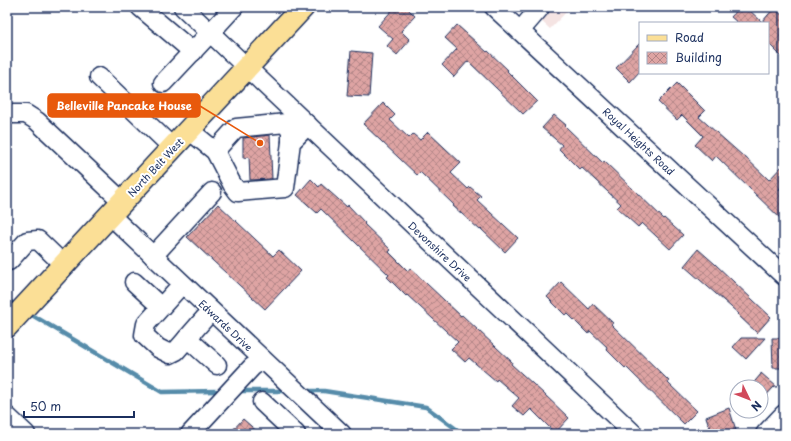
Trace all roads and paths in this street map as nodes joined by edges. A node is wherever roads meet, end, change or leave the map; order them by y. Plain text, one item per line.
1 (140, 7) edge
2 (183, 7) edge
3 (234, 7) edge
4 (494, 7) edge
5 (540, 7) edge
6 (300, 8) edge
7 (520, 31) junction
8 (210, 33) junction
9 (193, 52) junction
10 (247, 67) junction
11 (99, 77) dead end
12 (163, 83) dead end
13 (7, 114) edge
14 (308, 125) junction
15 (188, 130) junction
16 (291, 142) junction
17 (172, 148) junction
18 (215, 151) junction
19 (212, 192) dead end
20 (117, 209) junction
21 (153, 256) junction
22 (7, 261) edge
23 (64, 265) junction
24 (784, 276) edge
25 (134, 282) dead end
26 (182, 284) junction
27 (161, 307) junction
28 (210, 311) junction
29 (7, 326) edge
30 (187, 338) junction
31 (262, 360) junction
32 (217, 365) dead end
33 (262, 402) dead end
34 (784, 414) edge
35 (7, 416) edge
36 (336, 432) edge
37 (26, 434) edge
38 (190, 434) edge
39 (296, 434) edge
40 (634, 434) edge
41 (765, 434) edge

1 - 9 street
2 - 8 street, Devonshire Drive
3 - 8 street
4 - 7 street, Royal Heights Road
5 - 7 street
6 - 10 main road, North Belt West
7 - 24 street, Royal Heights Road
8 - 9 street
8 - 10 street, Devonshire Drive
9 - 12 street
10 - 14 street, Devonshire Drive
10 - 15 main road, North Belt West
11 - 17 street
13 - 20 street, Edwards Drive
14 - 16 street
14 - 40 street, Devonshire Drive
15 - 17 main road, North Belt West
15 - 18 street
16 - 18 street
16 - 18 street
17 - 20 main road, North Belt West
19 - 21 street
20 - 21 street, Edwards Drive
20 - 23 main road, North Belt West
21 - 26 street, Edwards Drive
22 - 23 street
23 - 29 main road, North Belt West
25 - 27 street
26 - 27 street
26 - 28 street, Edwards Drive
27 - 30 street
28 - 30 street
28 - 31 street, Edwards Drive
30 - 32 street
31 - 36 street, Edwards Drive
31 - 38 street
33 - 39 street
34 - 41 street
35 - 37 street

